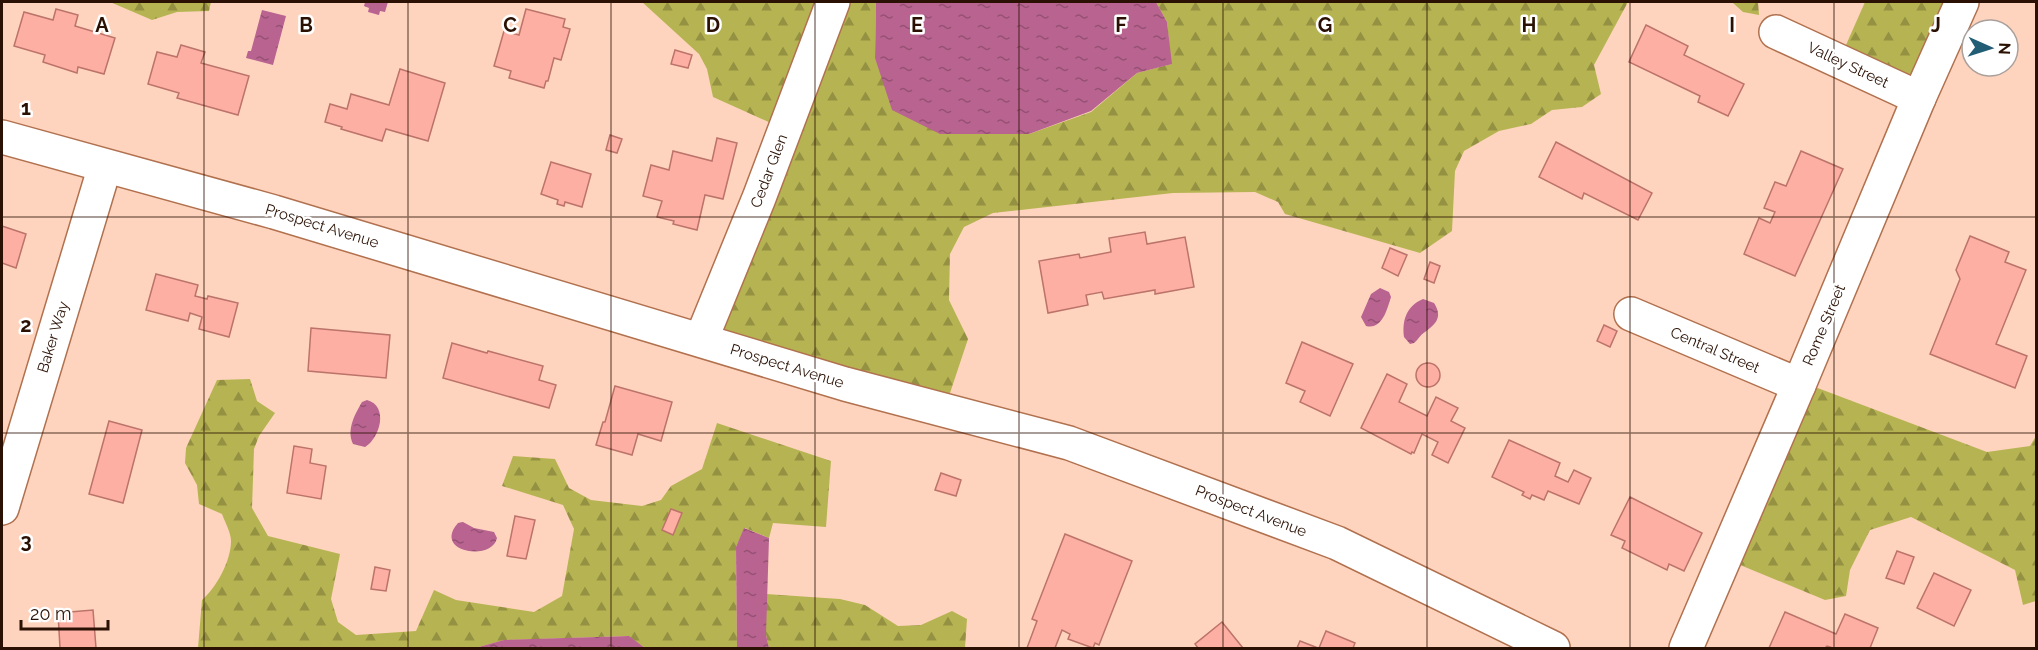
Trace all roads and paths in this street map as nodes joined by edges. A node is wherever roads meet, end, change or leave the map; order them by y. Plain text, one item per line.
1 (834, 2) edge
2 (1962, 2) edge
3 (1776, 32) dead end
4 (1919, 98) junction
5 (2, 137) edge
6 (105, 166) junction
7 (1631, 314) dead end
8 (701, 340) junction
9 (1799, 385) junction
10 (2, 508) edge
11 (1553, 648) edge
12 (1686, 648) edge

1 - 8 street, Cedar Glen
2 - 4 street, Rome Street
3 - 4 street, Valley Street
4 - 9 street, Rome Street
5 - 6 street, Prospect Avenue
6 - 8 street, Prospect Avenue
6 - 10 street, Baker Way
7 - 9 street, Central Street
8 - 11 street, Prospect Avenue
9 - 12 street, Rome Street

